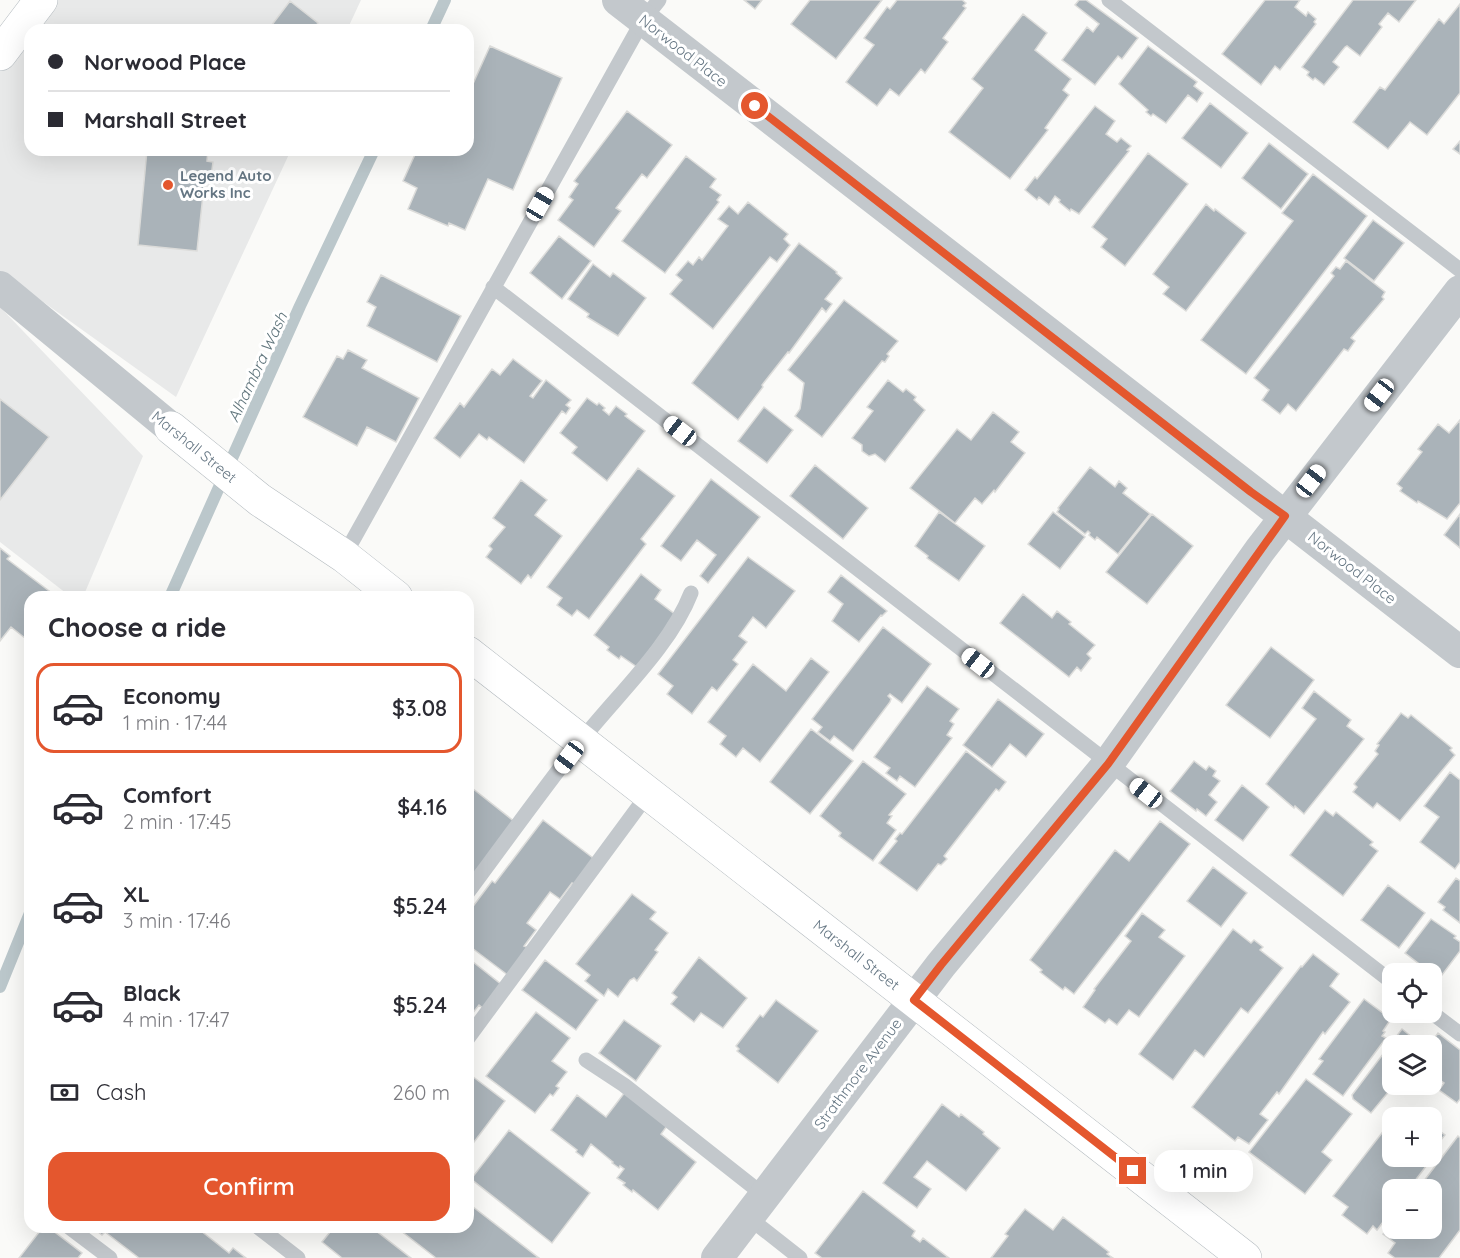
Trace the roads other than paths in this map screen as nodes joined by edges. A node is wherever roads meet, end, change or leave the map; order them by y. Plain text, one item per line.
1 (41, 0) edge
2 (618, 0) edge
3 (1108, 0) edge
4 (651, 10) edge
5 (0, 54) edge
6 (1460, 270) edge
7 (493, 286) junction
8 (0, 287) edge
9 (1460, 291) edge
10 (171, 428) joint
11 (1285, 516) junction
12 (344, 556) junction
13 (388, 591) edge
14 (691, 593) dead end
15 (1460, 652) edge
16 (474, 658) edge
17 (581, 741) junction
18 (1108, 764) junction
19 (648, 794) junction
20 (474, 884) edge
21 (1382, 974) edge
22 (914, 1000) junction
23 (1442, 1020) edge
24 (474, 1030) edge
25 (1460, 1034) edge
26 (586, 1060) dead end
27 (756, 1207) junction
28 (77, 1233) edge
29 (266, 1233) edge
30 (110, 1258) edge
31 (298, 1258) edge
32 (717, 1258) edge
33 (800, 1258) edge
34 (1245, 1258) edge

1 - 5 street
2 - 4 street, Norwood Place
3 - 6 lane
4 - 7 lane
4 - 11 street, Norwood Place
7 - 12 lane
7 - 18 lane
8 - 10 street, Marshall Street
9 - 11 street, Strathmore Avenue
10 - 12 street, Marshall Street
11 - 15 street, Norwood Place
11 - 18 street, Strathmore Avenue
12 - 13 street, Marshall Street
14 - 17 lane
16 - 17 street, Marshall Street
17 - 19 street, Marshall Street
17 - 20 lane
18 - 21 lane
18 - 22 street, Strathmore Avenue
19 - 22 street, Marshall Street
19 - 24 lane
22 - 27 street, Strathmore Avenue
22 - 34 street, Marshall Street
23 - 25 lane
26 - 27 lane
27 - 32 street, Strathmore Avenue
27 - 33 lane
28 - 30 lane
29 - 31 lane

